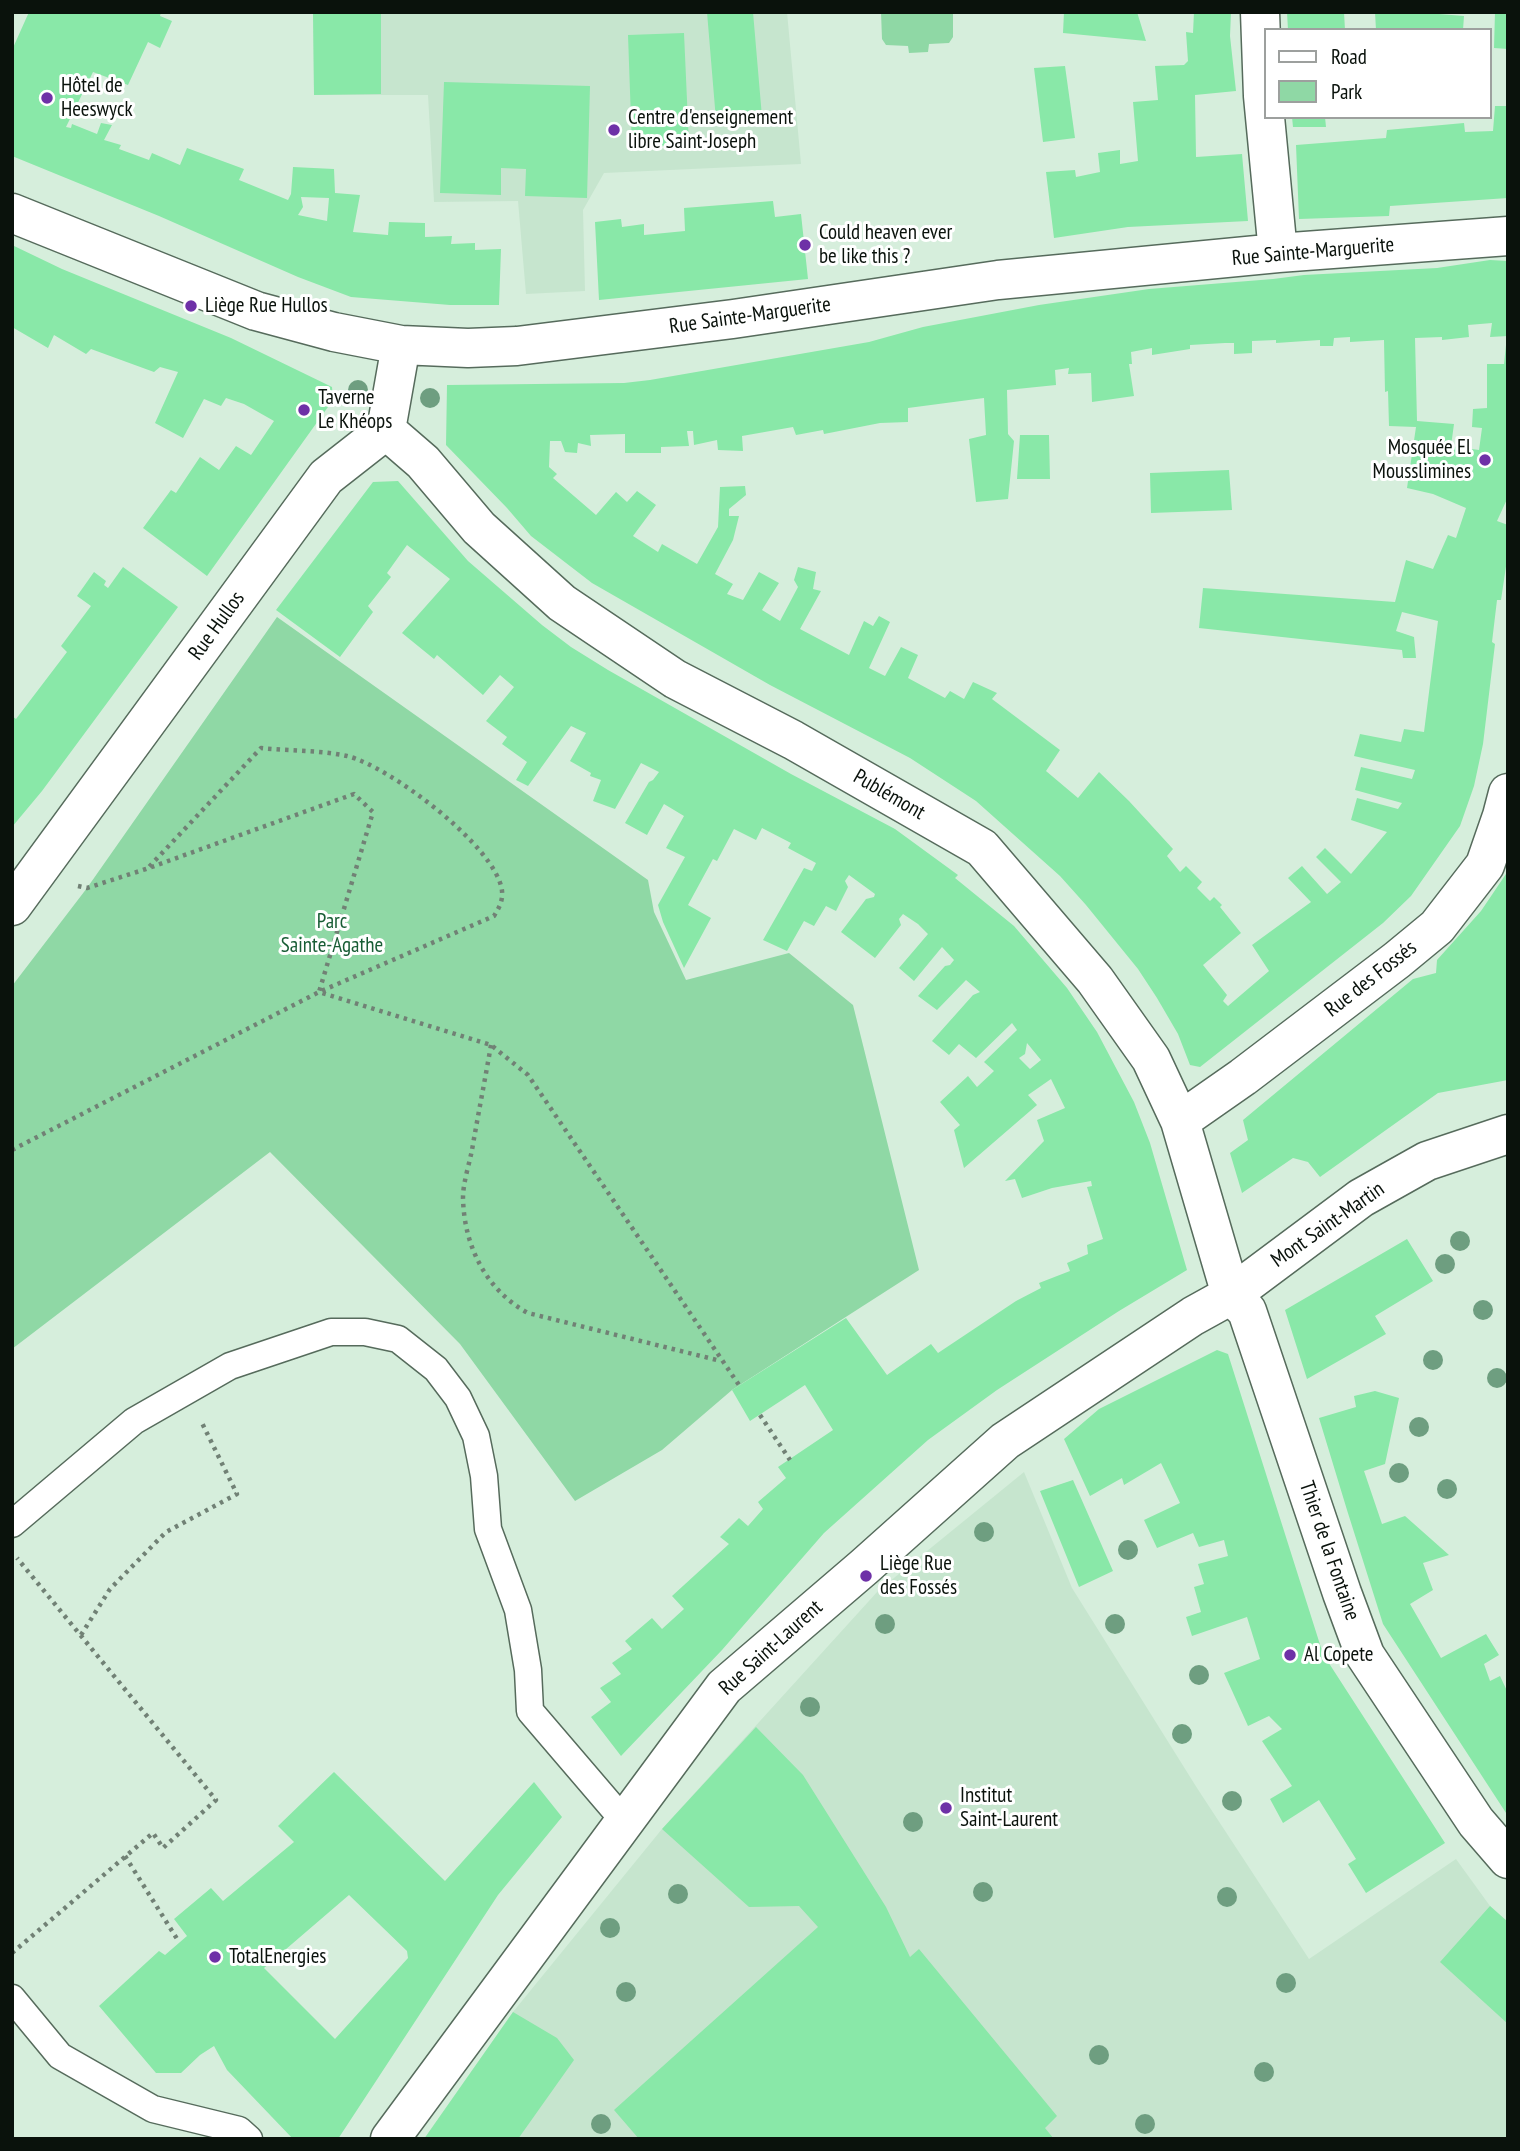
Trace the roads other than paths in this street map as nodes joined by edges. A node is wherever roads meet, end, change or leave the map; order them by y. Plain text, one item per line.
1 (1260, 12) edge
2 (1264, 106) edge
3 (1265, 119) edge
4 (12, 213) edge
5 (1508, 236) edge
6 (1278, 253) junction
7 (401, 345) junction
8 (386, 430) junction
9 (1508, 793) edge
10 (23, 892) edge
11 (1180, 1121) junction
12 (1508, 1134) edge
13 (1231, 1295) junction
14 (12, 1524) edge
15 (625, 1822) junction
16 (1508, 1860) edge
17 (12, 1998) edge
18 (249, 2139) edge
19 (390, 2139) edge

1 - 2 street
3 - 6 street
4 - 7 street, Rue Sainte-Marguerite
5 - 6 street, Rue Sainte-Marguerite
6 - 7 street, Rue Sainte-Marguerite
7 - 8 street
8 - 10 street, Rue Hullos
8 - 11 street, Publémont
9 - 11 street, Rue des Fossés
11 - 13 street, Publémont
12 - 13 street, Mont Saint-Martin
13 - 15 street, Rue Saint-Laurent
13 - 16 street, Thier de la Fontaine
14 - 15 lane
15 - 19 street, Rue Saint-Laurent
17 - 18 lane

